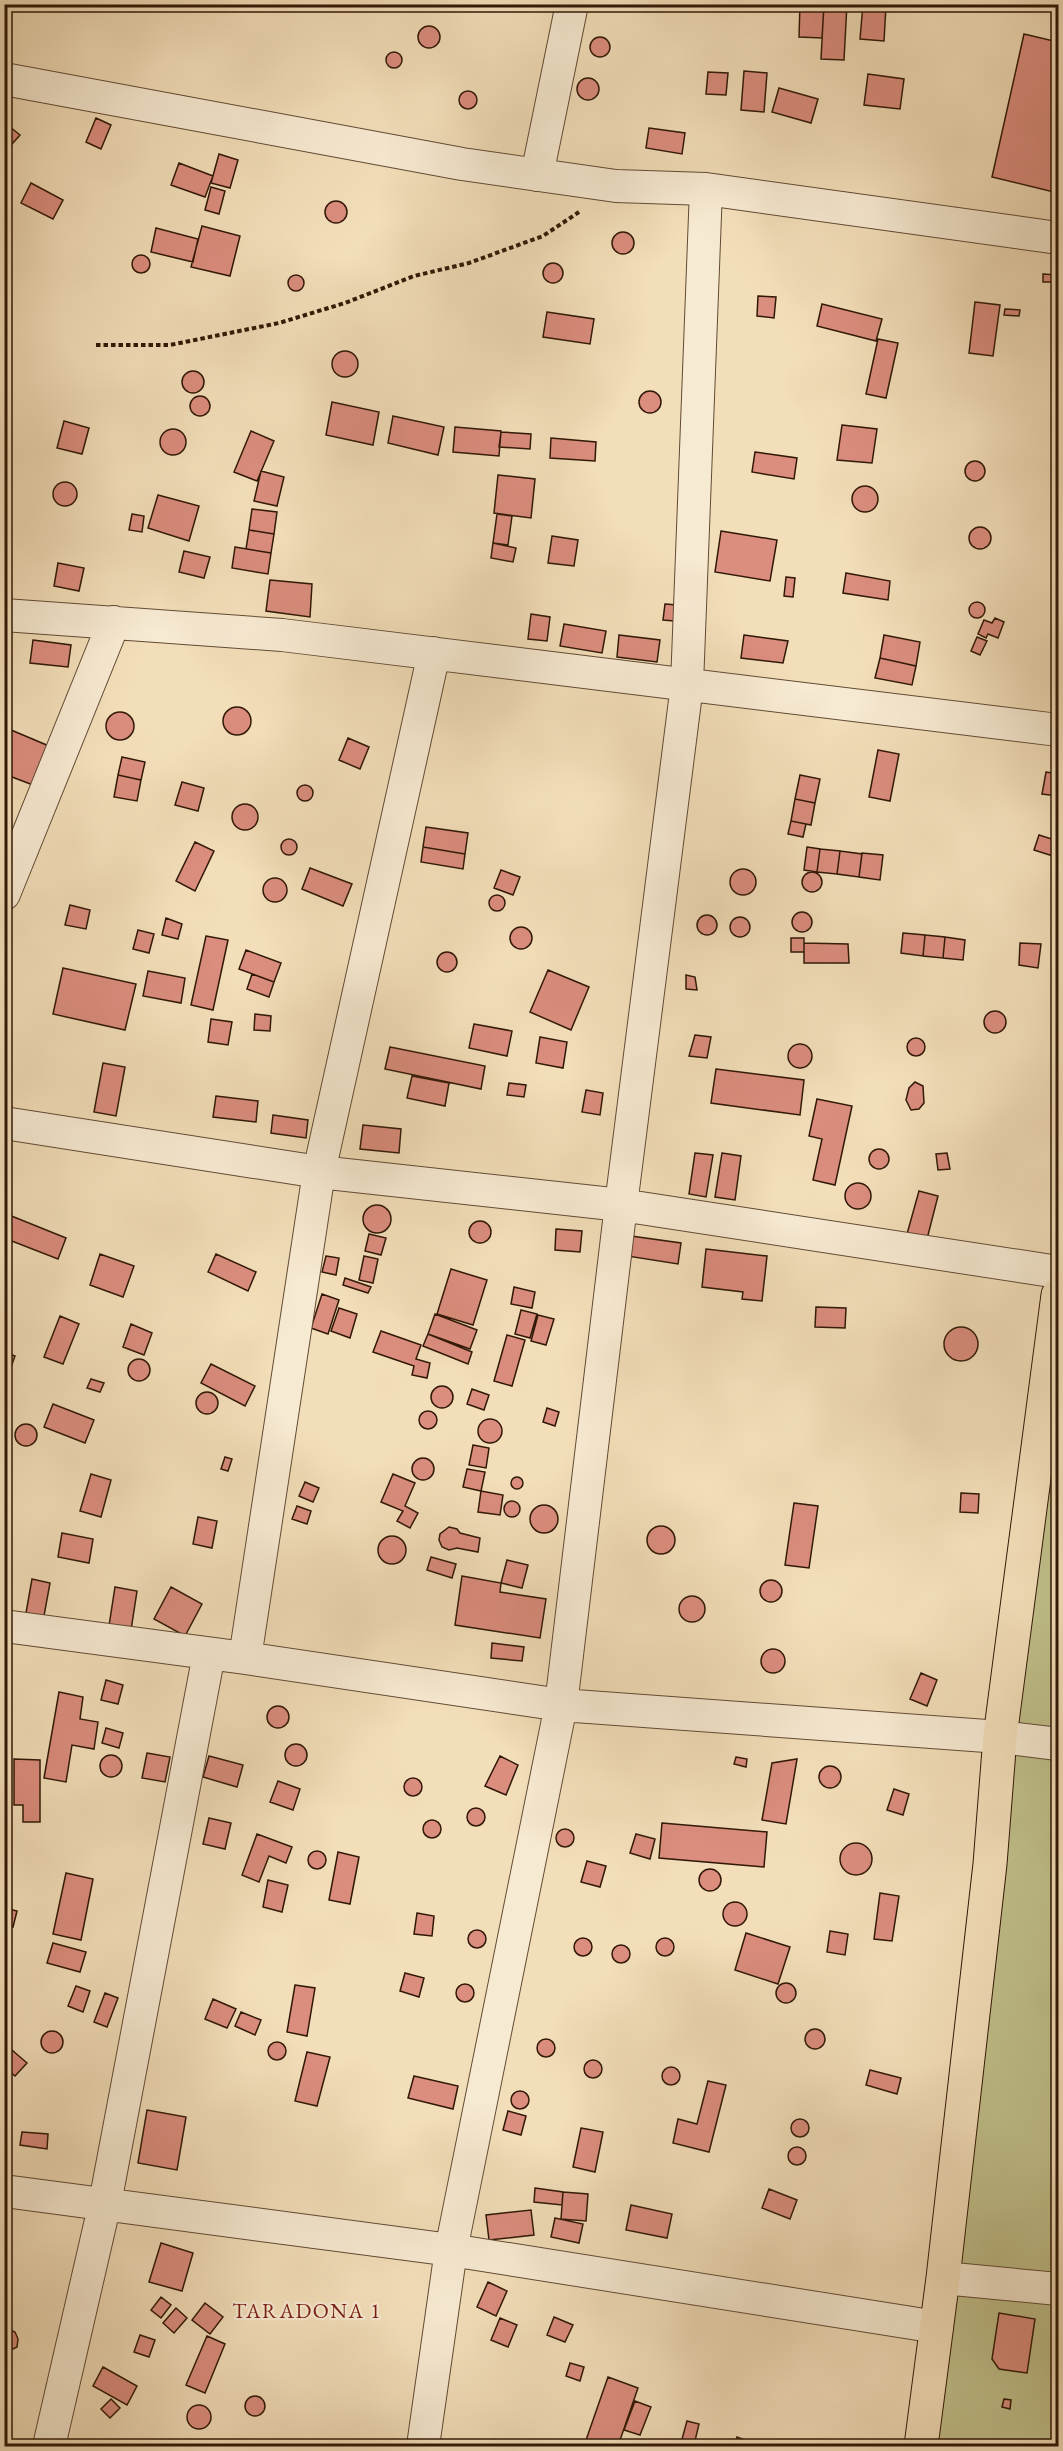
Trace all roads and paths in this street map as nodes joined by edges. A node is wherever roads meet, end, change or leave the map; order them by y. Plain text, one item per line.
1 (572, 4) edge
2 (4, 79) edge
3 (537, 176) junction
4 (616, 186) junction
5 (706, 189) junction
6 (1059, 238) edge
7 (96, 345) dead end
8 (4, 615) edge
9 (114, 622) junction
10 (434, 653) junction
11 (687, 685) junction
12 (1059, 730) edge
13 (4, 894) edge
14 (4, 1123) edge
15 (319, 1172) junction
16 (621, 1205) junction
17 (1059, 1272) edge
18 (1059, 1295) edge
19 (4, 1626) edge
20 (209, 1654) junction
21 (245, 1658) junction
22 (561, 1705) junction
23 (1000, 1737) junction
24 (1059, 1744) edge
25 (4, 2191) edge
26 (105, 2203) junction
27 (451, 2250) junction
28 (943, 2278) junction
29 (1059, 2289) edge
30 (937, 2327) junction
31 (49, 2446) edge
32 (423, 2446) edge
33 (921, 2446) edge

1 - 3 street
2 - 3 street
3 - 4 street
4 - 5 street
4 - 7 path
5 - 6 street
5 - 11 street
8 - 9 street
9 - 10 street
9 - 13 street
10 - 11 street
10 - 15 street
11 - 12 street
11 - 16 street
14 - 15 street
15 - 16 street
15 - 21 street
16 - 17 street
16 - 22 street
18 - 23 main road
19 - 20 street
20 - 21 street
20 - 26 street
21 - 22 street
22 - 23 street
22 - 27 street
23 - 24 street
23 - 28 main road
25 - 26 street
26 - 27 street
26 - 31 street
27 - 30 street
27 - 32 street
28 - 29 street
28 - 30 main road
30 - 33 main road

